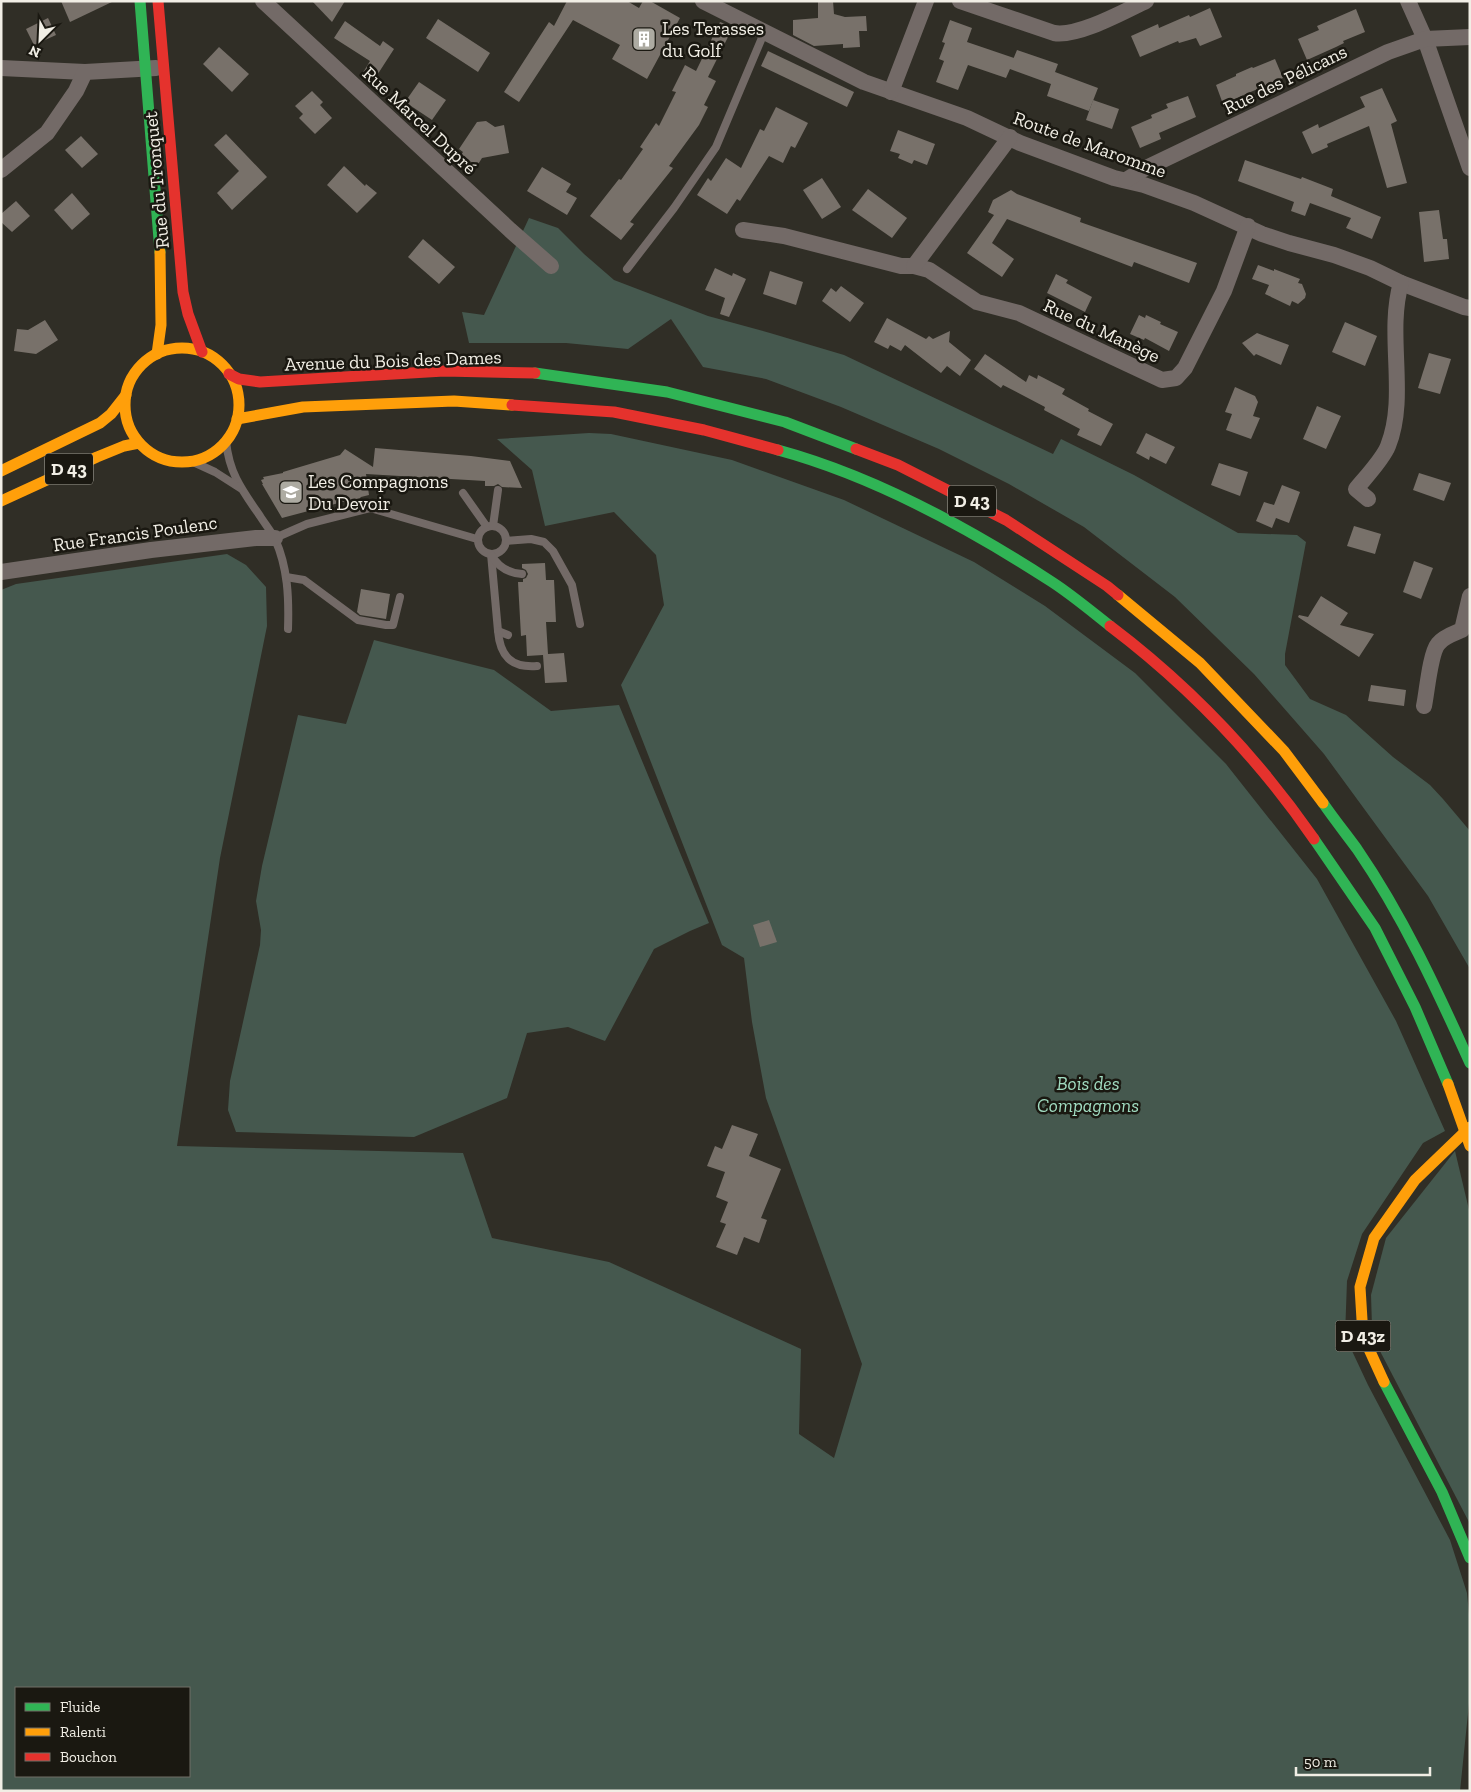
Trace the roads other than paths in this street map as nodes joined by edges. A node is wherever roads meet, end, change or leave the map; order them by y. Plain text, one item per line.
1 (140, 1) edge
2 (158, 1) edge
3 (263, 1) edge
4 (703, 1) edge
5 (926, 1) edge
6 (960, 1) edge
7 (1146, 1) edge
8 (1408, 1) edge
9 (764, 33) junction
10 (1470, 37) edge
11 (1425, 39) junction
12 (1, 68) edge
13 (164, 68) junction
14 (146, 69) junction
15 (85, 72) junction
16 (892, 92) junction
17 (1010, 137) junction
18 (1470, 168) edge
19 (1, 170) edge
20 (1126, 180) junction
21 (1248, 226) junction
22 (744, 230) dead end
23 (551, 266) dead end
24 (914, 266) junction
25 (626, 269) dead end
26 (1401, 283) junction
27 (1470, 308) edge
28 (202, 352) junction
29 (157, 354) junction
30 (229, 374) junction
31 (126, 395) junction
32 (237, 420) junction
33 (226, 441) junction
34 (139, 443) junction
35 (191, 461) junction
36 (1, 471) edge
37 (240, 488) junction
38 (498, 490) dead end
39 (464, 493) dead end
40 (1368, 499) dead end
41 (1, 501) edge
42 (490, 526) junction
43 (275, 538) junction
44 (477, 539) junction
45 (506, 541) junction
46 (491, 554) junction
47 (1, 572) edge
48 (522, 574) dead end
49 (286, 577) junction
50 (1470, 596) edge
51 (400, 597) dead end
52 (580, 624) dead end
53 (288, 629) dead end
54 (498, 632) junction
55 (508, 635) dead end
56 (537, 666) dead end
57 (1424, 706) dead end
58 (1470, 1062) edge
59 (1470, 1127) edge
60 (1470, 1146) edge
61 (1470, 1558) edge

1 - 14 main road, Rue du Tronquet
2 - 13 main road, Rue du Tronquet
3 - 23 street, Rue Marcel Dupré
4 - 9 street, Route de Maromme
5 - 16 street
6 - 7 street
8 - 11 street
9 - 16 street, Route de Maromme
9 - 25 lane
10 - 11 street, Rue des Pélicans
11 - 18 street
11 - 20 street, Rue des Pélicans
12 - 15 street
13 - 14 street
13 - 28 main road, Rue du Tronquet
14 - 15 street
14 - 29 main road, Rue du Tronquet
15 - 19 street
16 - 17 street, Route de Maromme
17 - 20 street, Route de Maromme
17 - 24 street
20 - 21 street, Route de Maromme
21 - 24 street, Rue du Manège
21 - 26 street, Route de Maromme
22 - 24 street, Rue du Manège
26 - 27 street, Route de Maromme
26 - 40 street
28 - 29 main road
28 - 30 main road
29 - 31 main road
30 - 32 main road
30 - 58 main road, Avenue du Bois des Dames / D 43
31 - 34 main road
31 - 36 main road, D 43
32 - 33 main road
32 - 60 main road, D 43, bridge
33 - 35 main road
33 - 37 lane
34 - 35 main road
34 - 41 main road, D 43
35 - 37 lane
37 - 43 lane
38 - 42 lane
39 - 42 lane
42 - 44 lane
42 - 45 lane
43 - 44 lane
43 - 47 street, Rue Francis Poulenc
43 - 49 lane
44 - 46 lane
45 - 46 lane
45 - 52 lane
46 - 48 lane
46 - 54 lane
49 - 51 lane
49 - 53 lane
50 - 57 street
54 - 55 lane
54 - 56 lane
59 - 61 main road, D 43z

